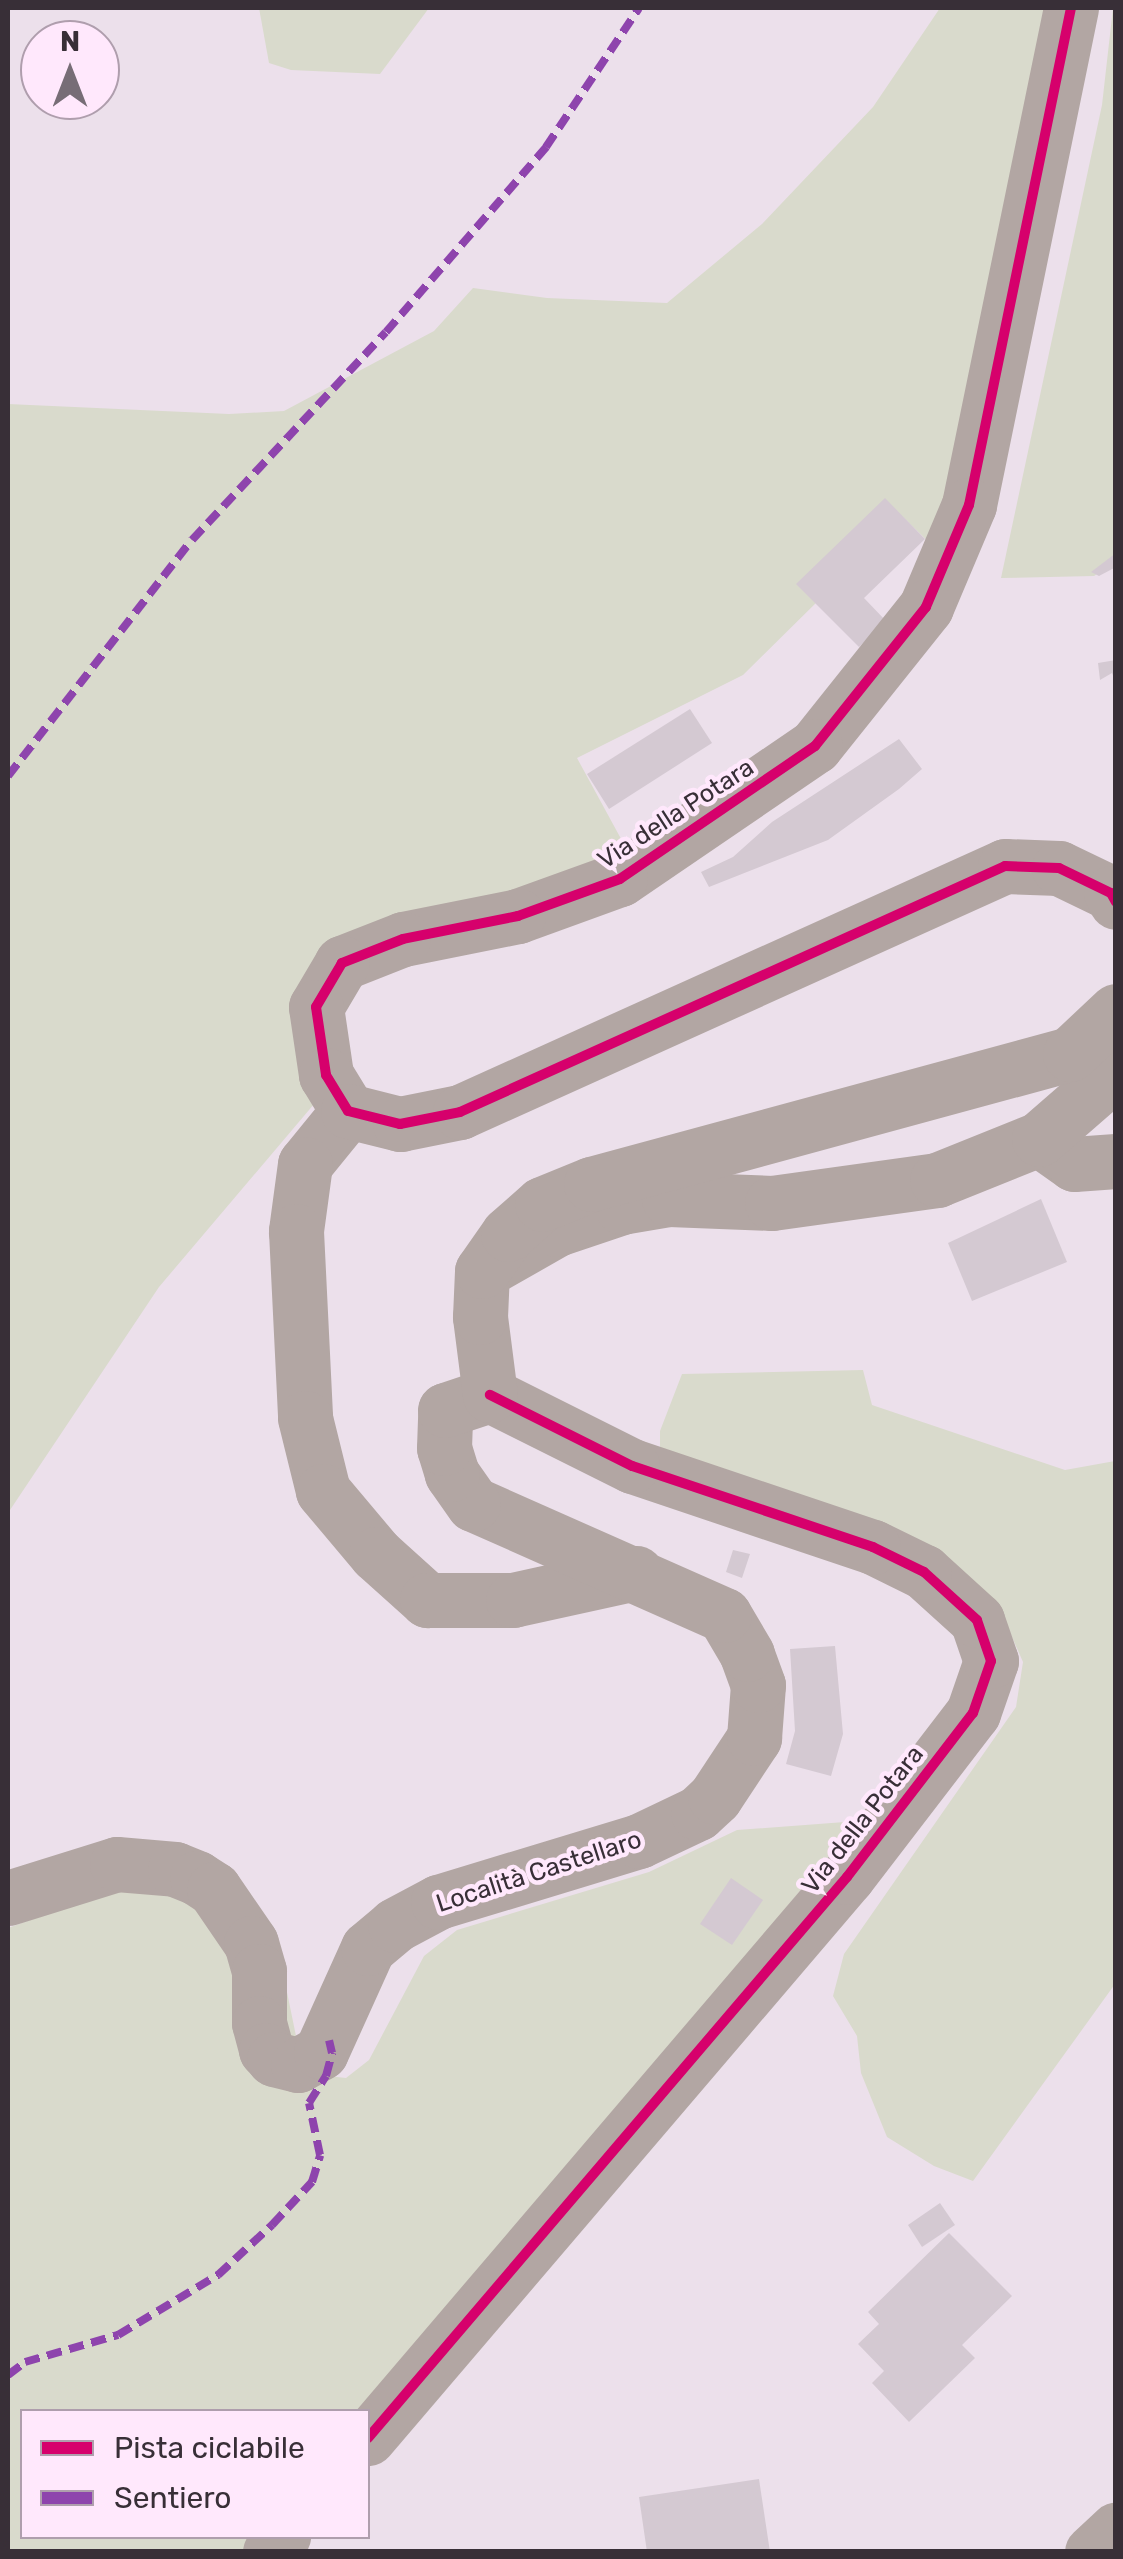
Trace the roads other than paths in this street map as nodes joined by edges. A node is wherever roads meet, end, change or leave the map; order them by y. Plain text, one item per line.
1 (1072, 8) edge
2 (1116, 902) edge
3 (1116, 1011) edge
4 (1116, 1072) edge
5 (348, 1110) junction
6 (1039, 1139) junction
7 (1116, 1160) edge
8 (482, 1271) junction
9 (490, 1395) junction
10 (636, 1573) junction
11 (8, 1898) edge
12 (370, 2436) edge
13 (1116, 2530) edge
14 (1092, 2552) edge

1 - 5 street, Via della Potara
2 - 5 street
3 - 8 street
4 - 6 street
5 - 10 street
6 - 7 street
6 - 8 street
8 - 9 street
9 - 10 street, Località Castellaro
9 - 12 street, Via della Potara
10 - 11 street, Località Castellaro
13 - 14 street

